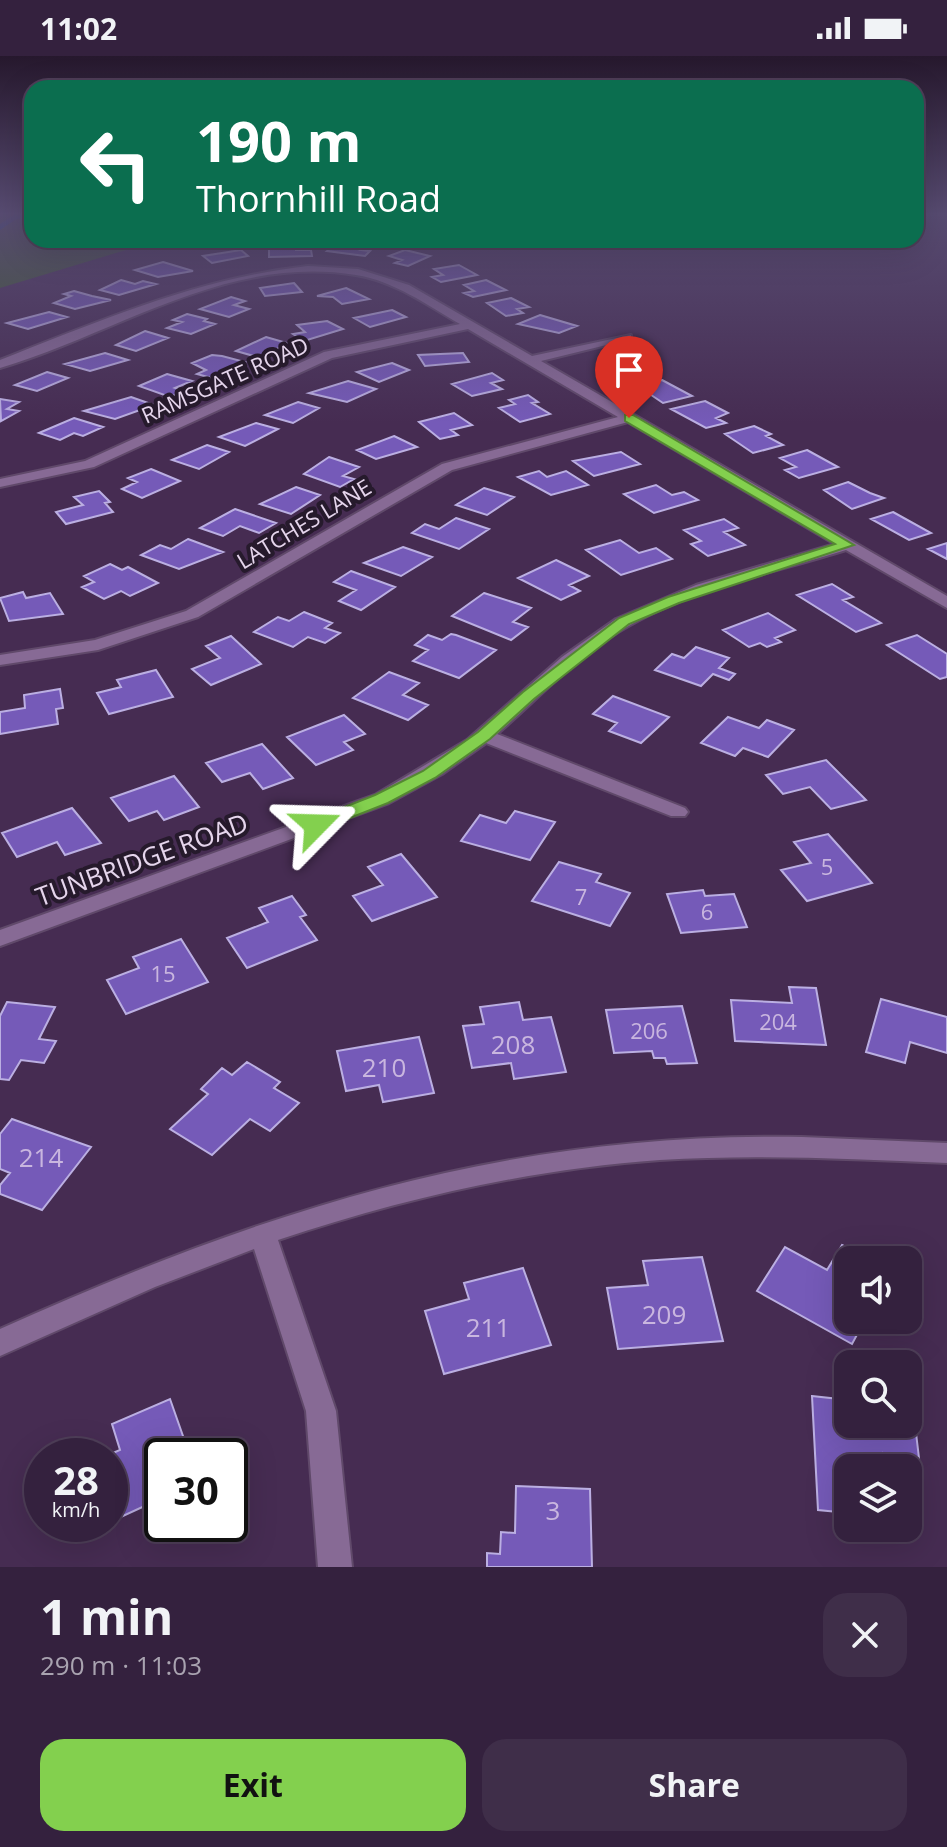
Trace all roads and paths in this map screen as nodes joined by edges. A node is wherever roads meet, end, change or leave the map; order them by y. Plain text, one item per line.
1 (217, 283) edge
2 (397, 283) edge
3 (470, 325) junction
4 (627, 337) dead end
5 (530, 360) junction
6 (0, 364) edge
7 (629, 418) junction
8 (0, 483) edge
9 (847, 545) junction
10 (947, 603) edge
11 (0, 660) edge
12 (484, 736) junction
13 (678, 812) dead end
14 (0, 938) edge
15 (947, 1153) edge
16 (263, 1235) junction
17 (0, 1343) edge
18 (335, 1567) edge

1 - 6 street
2 - 3 street
3 - 5 street
3 - 8 street, RAMSGATE ROAD
4 - 5 street
5 - 7 street
7 - 9 street
7 - 11 street, LATCHES LANE
9 - 10 street
9 - 12 street, TUNBRIDGE ROAD
12 - 13 street
12 - 14 street, TUNBRIDGE ROAD
15 - 16 street
16 - 17 street
16 - 18 street

